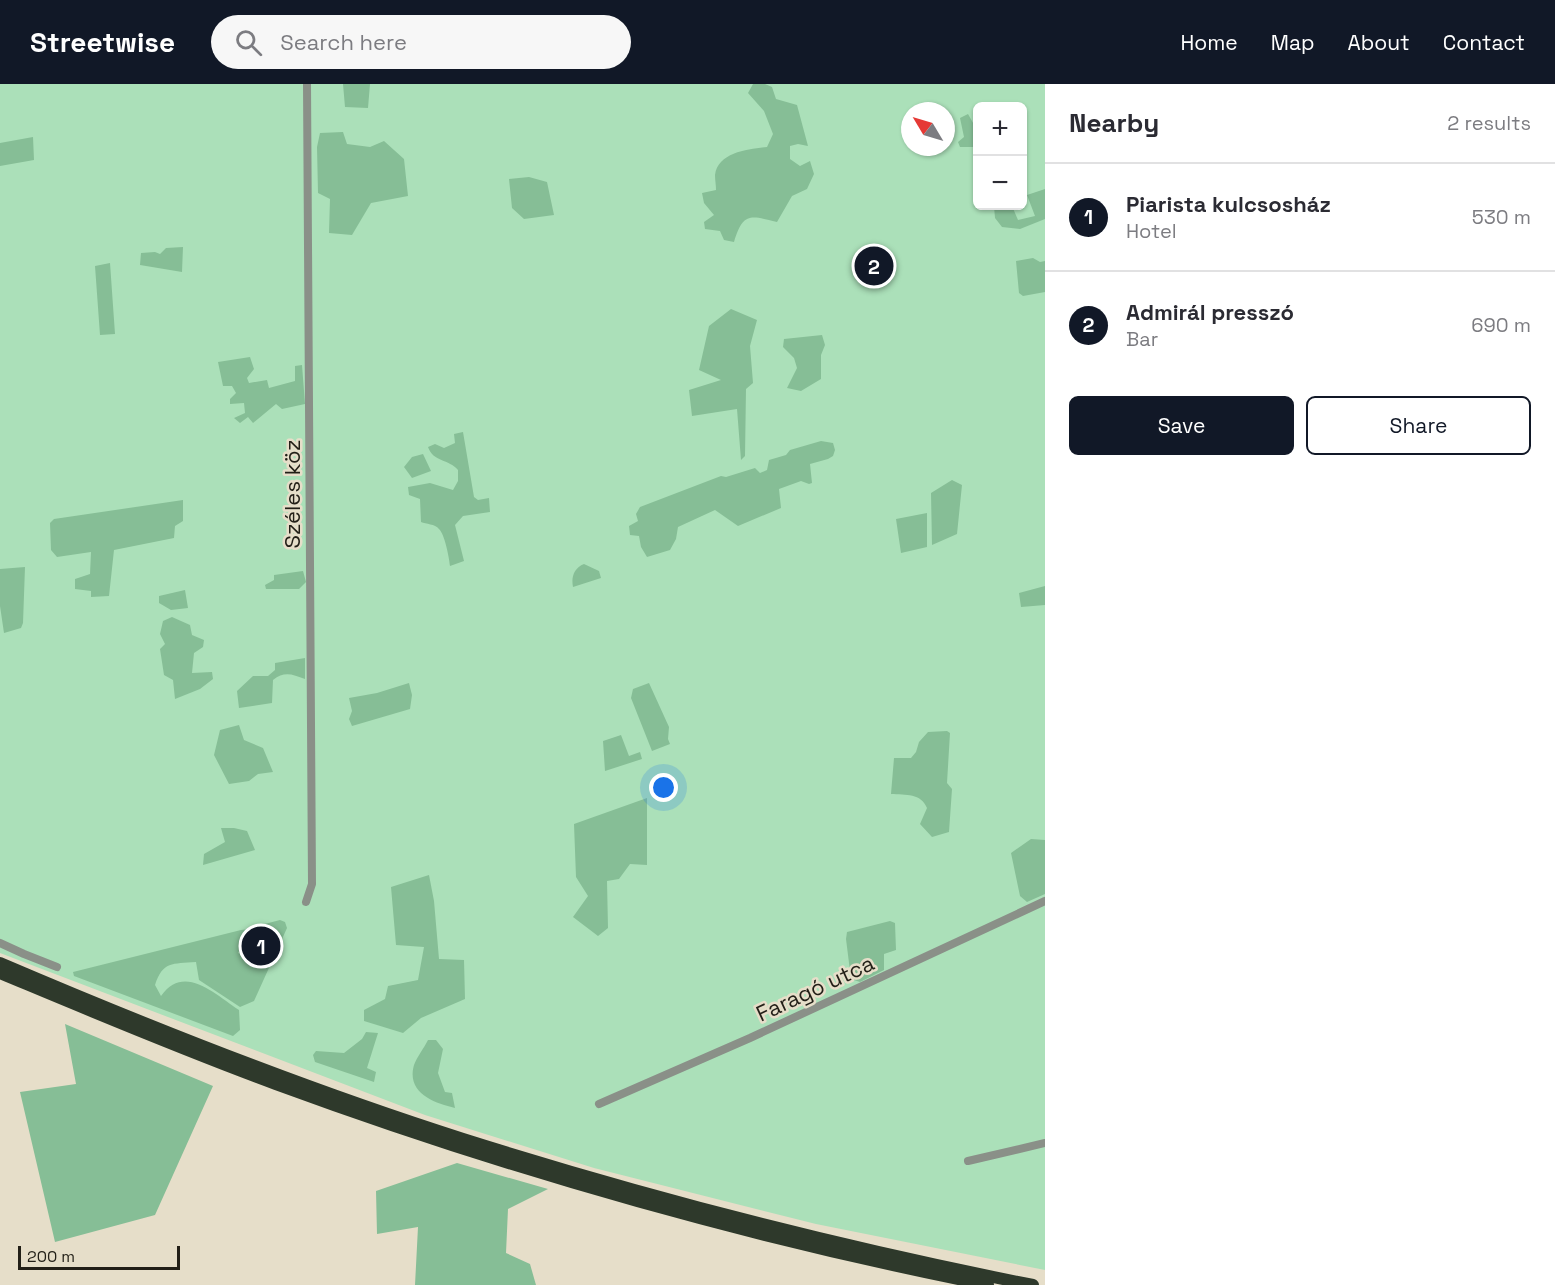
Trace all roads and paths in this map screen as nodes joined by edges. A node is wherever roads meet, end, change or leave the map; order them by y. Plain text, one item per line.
1 (307, 84) edge
2 (1045, 901) edge
3 (306, 902) dead end
4 (0, 943) edge
5 (0, 963) edge
6 (57, 967) dead end
7 (0, 973) edge
8 (599, 1104) dead end
9 (1045, 1143) edge
10 (968, 1161) dead end
11 (988, 1285) edge
12 (1033, 1285) edge

1 - 3 street, Széles köz
2 - 8 street, Faragó utca
4 - 6 street
5 - 12 highway
7 - 11 highway
9 - 10 street

